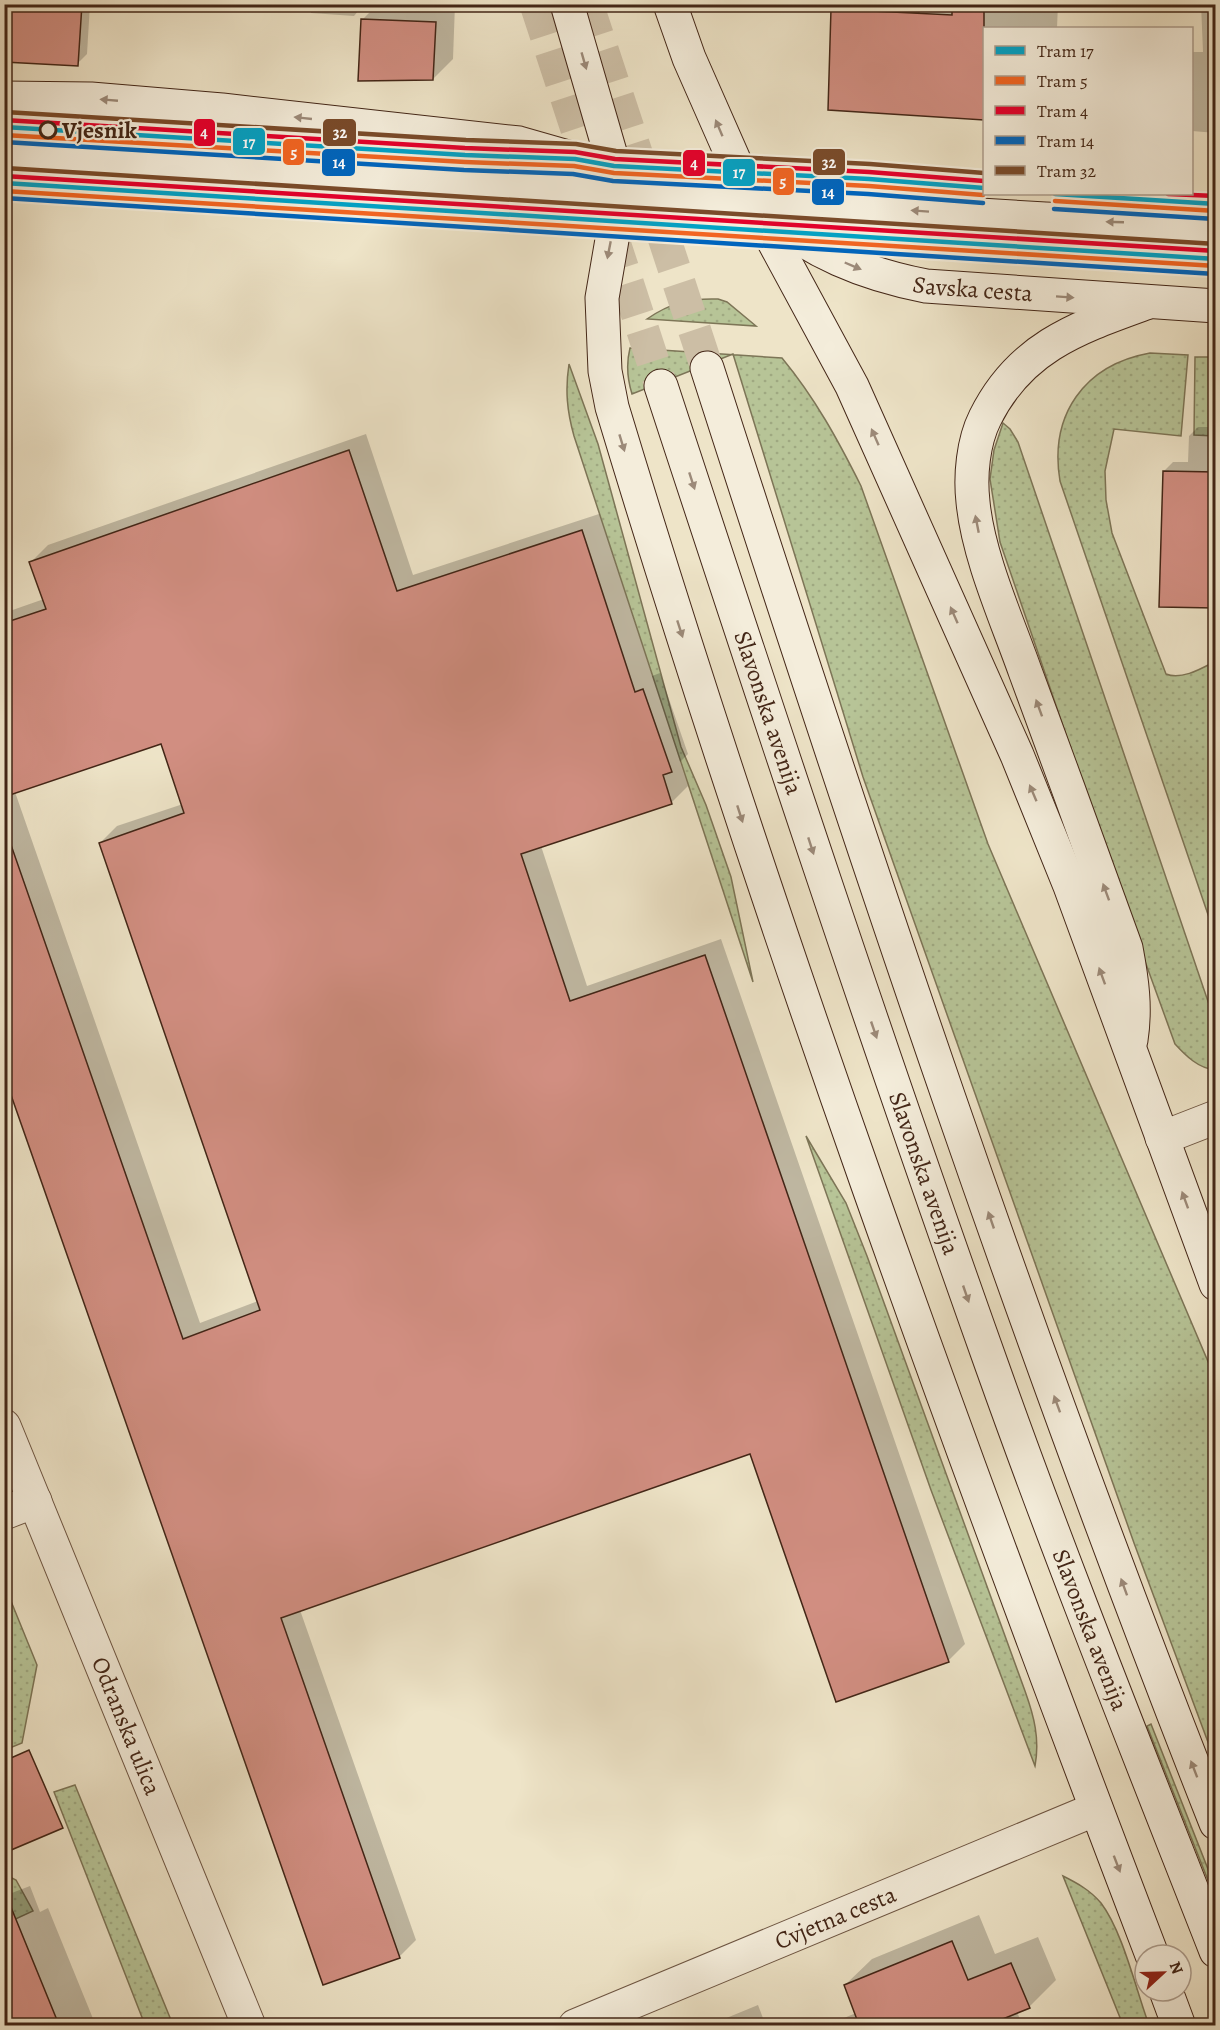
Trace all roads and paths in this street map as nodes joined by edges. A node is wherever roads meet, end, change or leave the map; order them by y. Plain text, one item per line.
1 (567, 4) edge
2 (670, 4) edge
3 (4, 98) edge
4 (4, 156) edge
5 (620, 193) junction
6 (752, 201) junction
7 (1215, 226) edge
8 (1146, 303) junction
9 (1215, 306) edge
10 (707, 368) tunnel mouth
11 (661, 386) tunnel mouth
12 (1129, 1050) junction
13 (1215, 1117) edge
14 (1162, 1138) junction
15 (1215, 1284) edge
16 (4, 1426) edge
17 (35, 1501) junction
18 (4, 1513) edge
19 (1096, 1809) junction
20 (1215, 1823) edge
21 (1147, 1943) edge
22 (1215, 1951) edge
23 (1171, 2003) edge
24 (249, 2025) edge
25 (575, 2025) edge
26 (1179, 2025) edge

1 -> 5 main road
6 -> 2 main road
5 -> 3 main road
4 - 5 main road
5 - 6 main road
5 -> 19 main road
7 -> 6 main road
6 -> 8 main road, Savska cesta
12 -> 6 main road
8 - 9 main road, Savska cesta
12 -> 8 main road
20 -> 10 main road, Slavonska avenija
11 -> 22 main road, Slavonska avenija
12 - 14 main road
13 - 14 main road
15 -> 14 main road
16 - 17 main road, Odranska ulica
17 - 18 main road
17 - 24 main road, Odranska ulica
19 -> 21 main road
19 - 25 main road, Cvjetna cesta
23 - 26 main road

